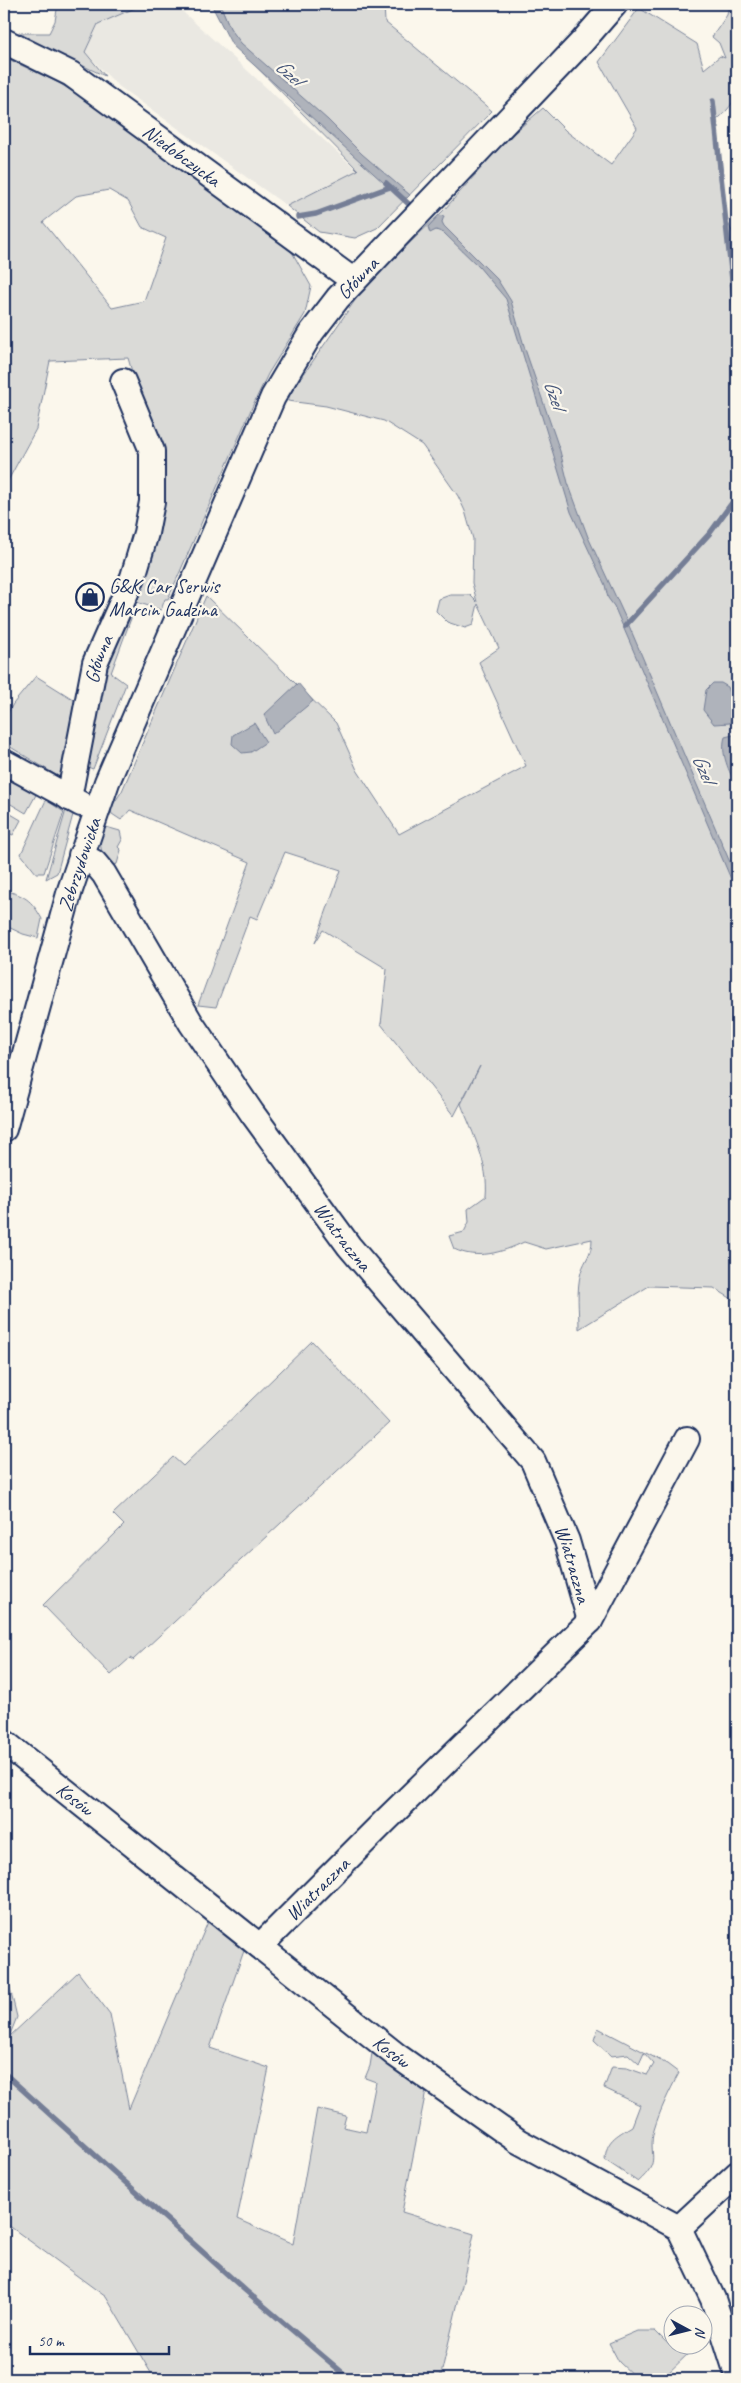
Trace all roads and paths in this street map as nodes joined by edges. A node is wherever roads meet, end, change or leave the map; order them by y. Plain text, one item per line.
1 (615, 4) edge
2 (4, 41) edge
3 (354, 281) junction
4 (123, 381) dead end
5 (180, 608) joint
6 (4, 762) edge
7 (69, 798) junction
8 (96, 811) junction
9 (81, 855) junction
10 (4, 1129) edge
11 (687, 1439) dead end
12 (590, 1621) junction
13 (4, 1742) edge
14 (260, 1946) junction
15 (737, 2174) edge
16 (679, 2228) junction
17 (737, 2374) edge

1 - 3 street, Główna
2 - 3 street, Niedobczycka
3 - 5 street, Główna
4 - 7 street, Główna
5 - 8 street, Zebrzydowicka
6 - 7 street
7 - 8 street
8 - 9 street, Zebrzydowicka
9 - 10 street, Zebrzydowicka
9 - 12 street, Wiatraczna
11 - 12 street, Wiatraczna
12 - 14 street, Wiatraczna
13 - 14 street, Kosów
14 - 16 street, Kosów
15 - 16 street
16 - 17 street

